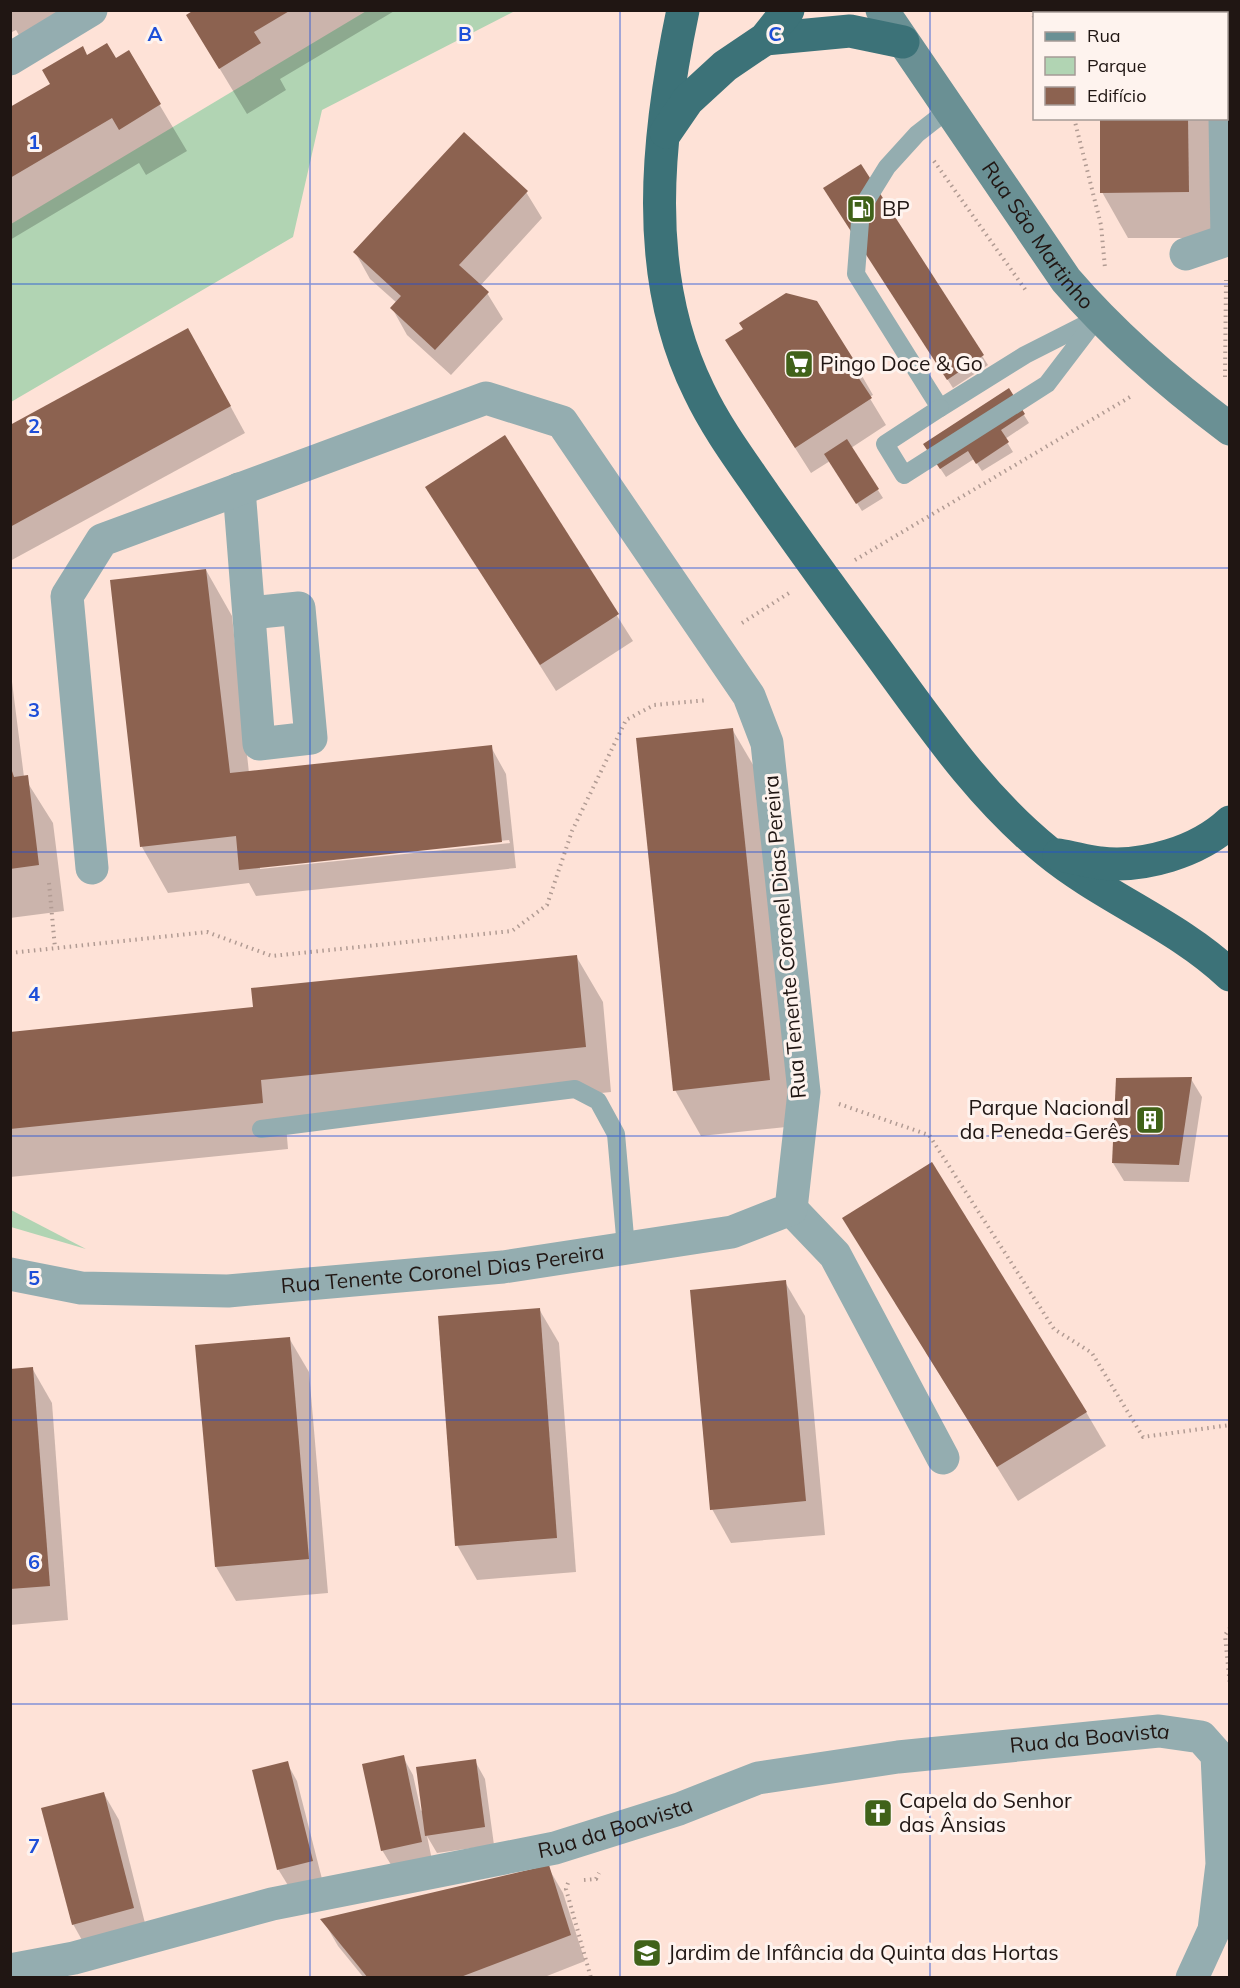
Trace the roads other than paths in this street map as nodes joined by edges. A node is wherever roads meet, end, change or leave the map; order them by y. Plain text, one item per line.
1 (91, 10) edge
2 (682, 10) edge
3 (788, 10) edge
4 (882, 10) edge
5 (765, 39) junction
6 (903, 42) junction
7 (10, 59) edge
8 (671, 64) junction
9 (725, 66) junction
10 (949, 110) junction
11 (1225, 120) edge
12 (663, 136) junction
13 (1186, 254) dead end
14 (1098, 318) junction
15 (940, 408) junction
16 (1230, 429) edge
17 (239, 489) junction
18 (250, 613) dead end
19 (1230, 822) edge
20 (1048, 852) junction
21 (92, 868) dead end
22 (1230, 975) edge
23 (261, 1129) dead end
24 (791, 1209) junction
25 (626, 1248) junction
26 (10, 1274) edge
27 (943, 1458) dead end
28 (10, 1970) edge
29 (1192, 1977) edge

1 - 7 street
2 - 8 highway
3 - 5 highway
4 - 6 main road, Rua São Martinho
5 - 6 highway
5 - 9 highway
6 - 10 main road, Rua São Martinho
8 - 9 highway
8 - 12 highway
9 - 12 highway
10 - 14 main road, Rua São Martinho
10 - 15 lane
11 - 13 street
12 - 20 highway
14 - 15 lane
14 - 15 lane
14 - 16 main road, Rua São Martinho
17 - 18 street
17 - 21 street, Rua Tenente Coronel Dias Pereira
17 - 24 street, Rua Tenente Coronel Dias Pereira
19 - 20 highway
20 - 22 highway
23 - 25 lane
24 - 25 street, Rua Tenente Coronel Dias Pereira
24 - 27 street
25 - 26 street, Rua Tenente Coronel Dias Pereira
28 - 29 street, Rua da Boavista

